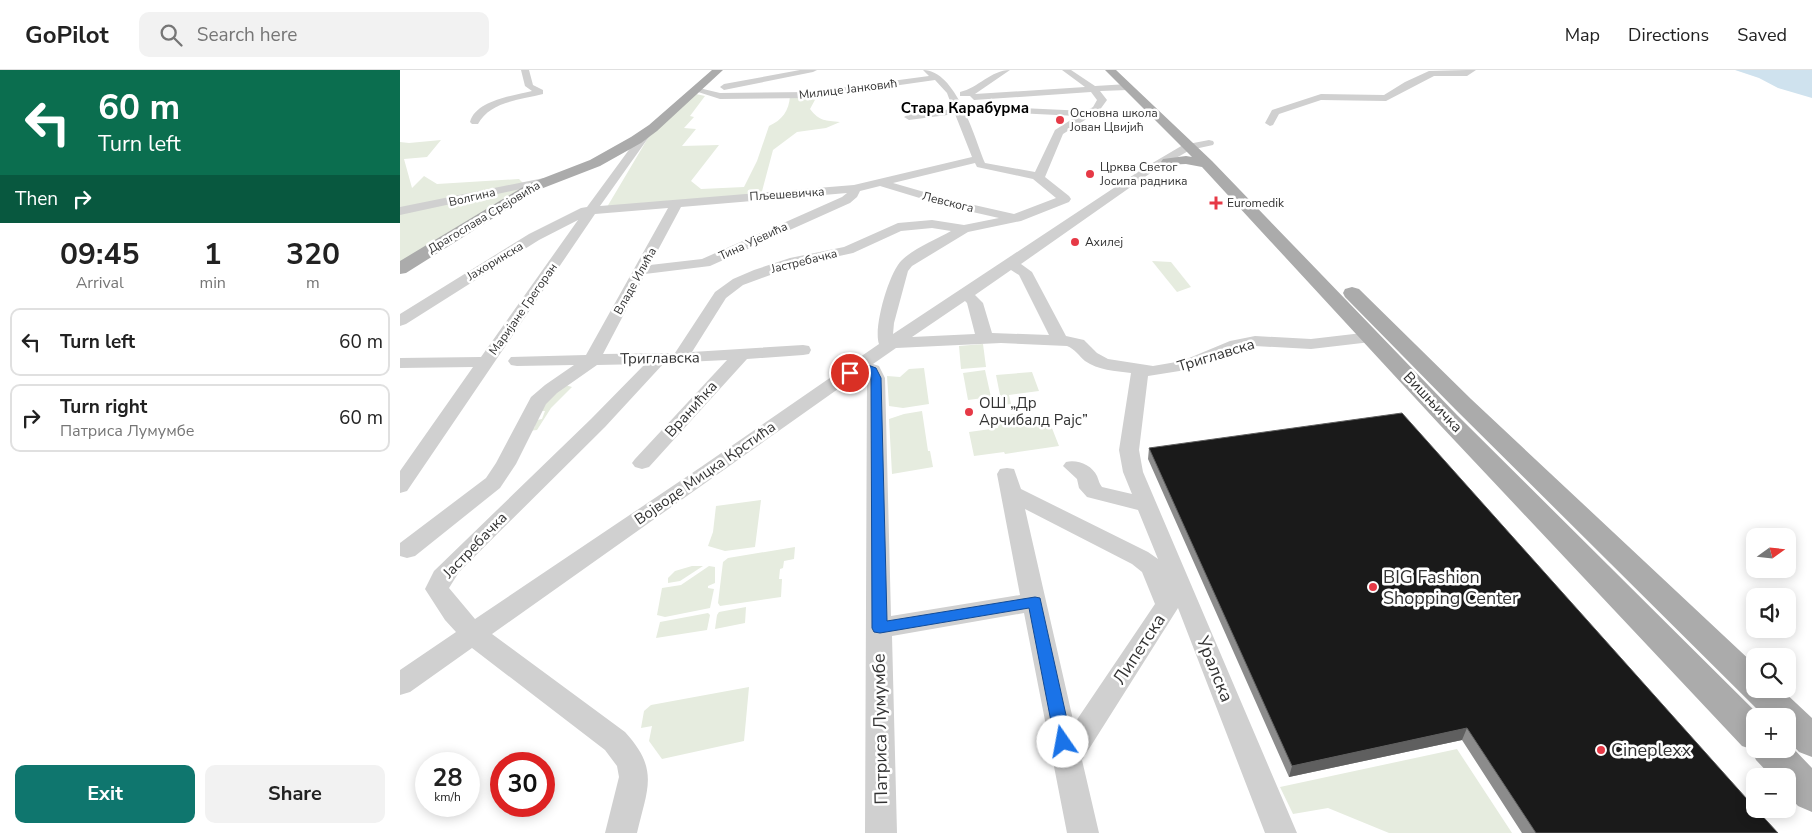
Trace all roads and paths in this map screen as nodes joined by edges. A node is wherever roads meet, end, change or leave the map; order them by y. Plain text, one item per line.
1 (525, 70) edge
2 (718, 70) edge
3 (813, 70) edge
4 (927, 70) edge
5 (1006, 70) edge
6 (1066, 70) edge
7 (1110, 70) edge
8 (1472, 70) edge
9 (797, 71) edge
10 (937, 77) junction
11 (876, 78) dead end
12 (1130, 78) edge
13 (884, 84) junction
14 (1093, 89) junction
15 (697, 91) junction
16 (832, 92) junction
17 (952, 95) junction
18 (972, 96) junction
19 (979, 108) junction
20 (959, 110) junction
21 (1087, 114) junction
22 (909, 117) dead end
23 (475, 122) dead end
24 (1270, 123) dead end
25 (1197, 131) dead end
26 (646, 134) junction
27 (1198, 147) junction
28 (978, 159) junction
29 (1218, 160) junction
30 (1168, 162) junction
31 (1145, 173) junction
32 (1039, 177) junction
33 (544, 181) junction
34 (881, 183) junction
35 (854, 189) junction
36 (677, 203) junction
37 (593, 209) junction
38 (400, 211) edge
39 (1016, 218) junction
40 (964, 230) junction
41 (1011, 264) junction
42 (400, 269) edge
43 (641, 270) junction
44 (964, 296) junction
45 (400, 321) edge
46 (1371, 337) junction
47 (986, 339) junction
48 (1060, 341) junction
49 (890, 344) junction
50 (803, 350) dead end
51 (741, 355) junction
52 (680, 358) junction
53 (592, 359) junction
54 (659, 359) junction
55 (517, 361) dead end
56 (400, 362) edge
57 (486, 362) junction
58 (860, 365) junction
59 (1140, 371) junction
60 (642, 463) dead end
61 (1073, 466) dead end
62 (400, 486) edge
63 (1143, 496) junction
64 (407, 550) dead end
65 (1159, 561) junction
66 (1035, 602) junction
67 (1167, 604) junction
68 (1192, 613) junction
69 (880, 628) junction
70 (473, 634) junction
71 (1746, 677) edge
72 (400, 684) edge
73 (1767, 698) edge
74 (1778, 708) edge
75 (1746, 725) edge
76 (1796, 726) edge
77 (1812, 741) edge
78 (1778, 758) edge
79 (1067, 759) junction
80 (1812, 794) edge
81 (621, 833) edge
82 (881, 833) edge
83 (1083, 833) edge
84 (1281, 833) edge

1 - 23 street
2 - 15 main road, Драгослава Срејовића
3 - 9 street
4 - 10 street
5 - 18 street
6 - 14 street
7 - 12 main road, Вишњичка
8 - 24 street
9 - 15 street
9 - 16 street
10 - 13 street, Милице Јанковић
10 - 17 street
11 - 13 street
12 - 14 street
12 - 27 main road, Вишњичка
13 - 16 street, Милице Јанковић
14 - 18 street
14 - 21 street
15 - 16 street, Милице Јанковић
15 - 26 main road, Драгослава Срејовића
17 - 18 street
17 - 20 street
18 - 19 street
19 - 20 street
19 - 21 street
20 - 22 street
20 - 28 street
21 - 32 street
25 - 27 main road, Вишњичка
26 - 33 main road, Драгослава Срејовића
26 - 37 street, Маријане Грегоран
27 - 29 main road, Вишњичка
27 - 30 street, Војводе Мицка Крстића
27 - 31 street, Војводе Мицка Крстића
28 - 32 street
28 - 34 street, Пљешевичка
29 - 30 main road
29 - 46 main road, Вишњичка
29 - 71 main road, Вишњичка
30 - 31 street, Војводе Мицка Крстића
31 - 41 street, Војводе Мицка Крстића
32 - 39 street
33 - 38 street, Волгина
33 - 42 main road, Драгослава Срејовића
34 - 35 street, Пљешевичка
34 - 39 street, Левскога
35 - 36 street, Пљешевичка
35 - 43 street, Тина Ујевића
36 - 37 street, Пљешевичка
36 - 43 street, Владе Илића
37 - 45 street, Јахоринска
37 - 57 street, Маријане Грегоран
39 - 40 street
40 - 49 street
40 - 52 street, Јастребачка
41 - 44 street, Војводе Мицка Крстића
41 - 48 street
43 - 53 street, Владе Илића
44 - 47 street
44 - 49 street, Војводе Мицка Крстића
46 - 59 street, Триглавска
46 - 75 main road, Вишњичка
47 - 48 street, Триглавска
47 - 49 street, Триглавска
48 - 59 street, Триглавска
49 - 58 street, Војводе Мицка Крстића
50 - 51 street, Триглавска
51 - 52 street, Триглавска
51 - 60 street, Вранићка
52 - 54 street, Триглавска
53 - 54 street, Триглавска
53 - 55 street, Триглавска
53 - 64 street
54 - 70 street, Јастребачка
56 - 57 street
57 - 62 street, Маријане Грегоран
58 - 69 street, Патриса Лумумбе
58 - 70 street, Војводе Мицка Крстића
59 - 63 street, Уралска
61 - 63 street
63 - 65 street, Уралска
65 - 66 street
65 - 67 street, Липетска
65 - 68 street, Уралска
66 - 69 street
66 - 79 street
67 - 68 street
67 - 79 street, Липетска
68 - 84 street, Уралска
69 - 82 street, Патриса Лумумбе
70 - 72 street, Војводе Мицка Крстића
70 - 81 street, Јастребачка
73 - 74 main road
76 - 77 main road
78 - 80 main road
79 - 83 street

